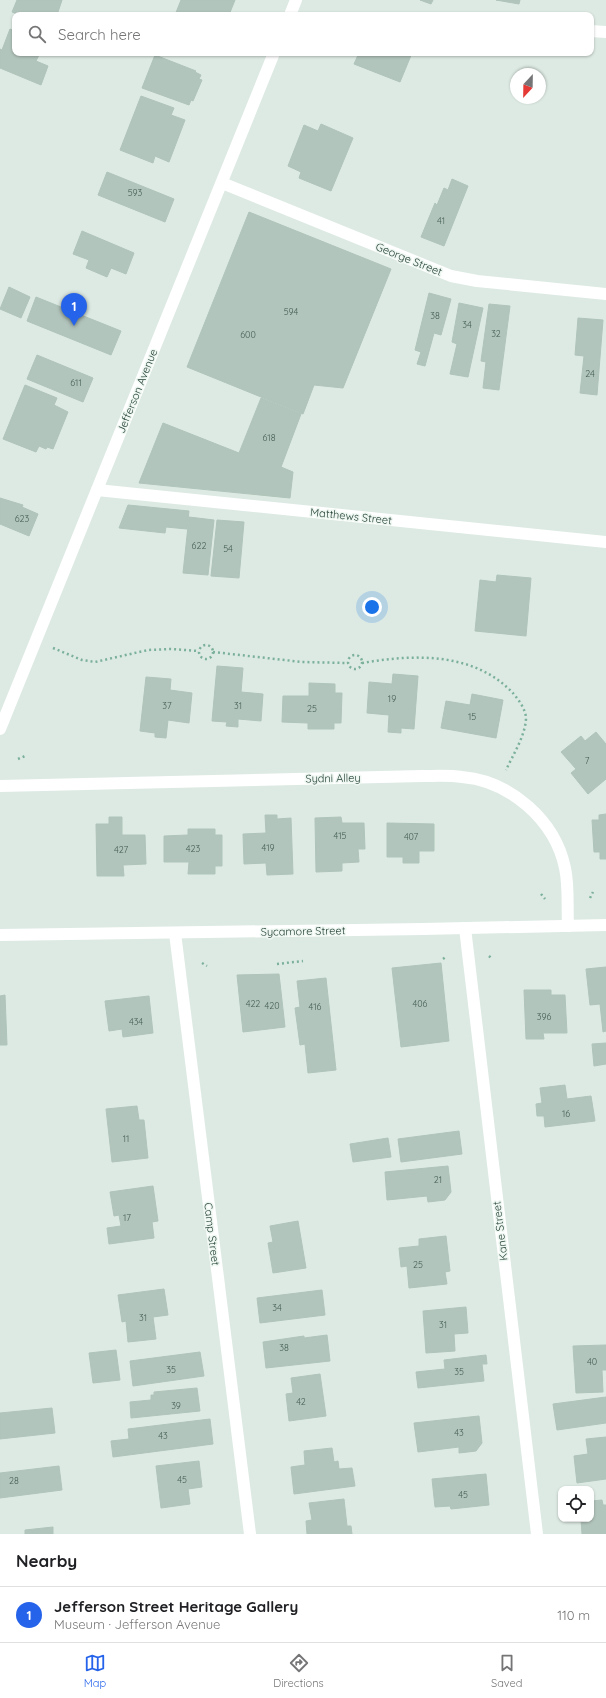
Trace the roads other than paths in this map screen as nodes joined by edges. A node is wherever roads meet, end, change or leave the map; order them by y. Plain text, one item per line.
1 (296, 0) edge
2 (291, 12) edge
3 (594, 31) edge
4 (606, 32) edge
5 (273, 56) edge
6 (222, 183) junction
7 (606, 294) edge
8 (97, 490) junction
9 (606, 542) edge
10 (0, 729) edge
11 (0, 786) edge
12 (606, 925) edge
13 (568, 926) junction
14 (465, 928) junction
15 (175, 933) junction
16 (0, 935) edge
17 (250, 1534) edge
18 (536, 1534) edge

1 - 2 street
3 - 4 street
5 - 6 street, Jefferson Avenue
6 - 7 street, George Street
6 - 8 street, Jefferson Avenue
8 - 9 street, Matthews Street
8 - 10 street, Jefferson Avenue
11 - 13 street, Sydni Alley
12 - 13 street, Sycamore Street
13 - 14 street, Sycamore Street
14 - 15 street, Sycamore Street
14 - 18 street, Kane Street
15 - 16 street, Sycamore Street
15 - 17 street, Camp Street

